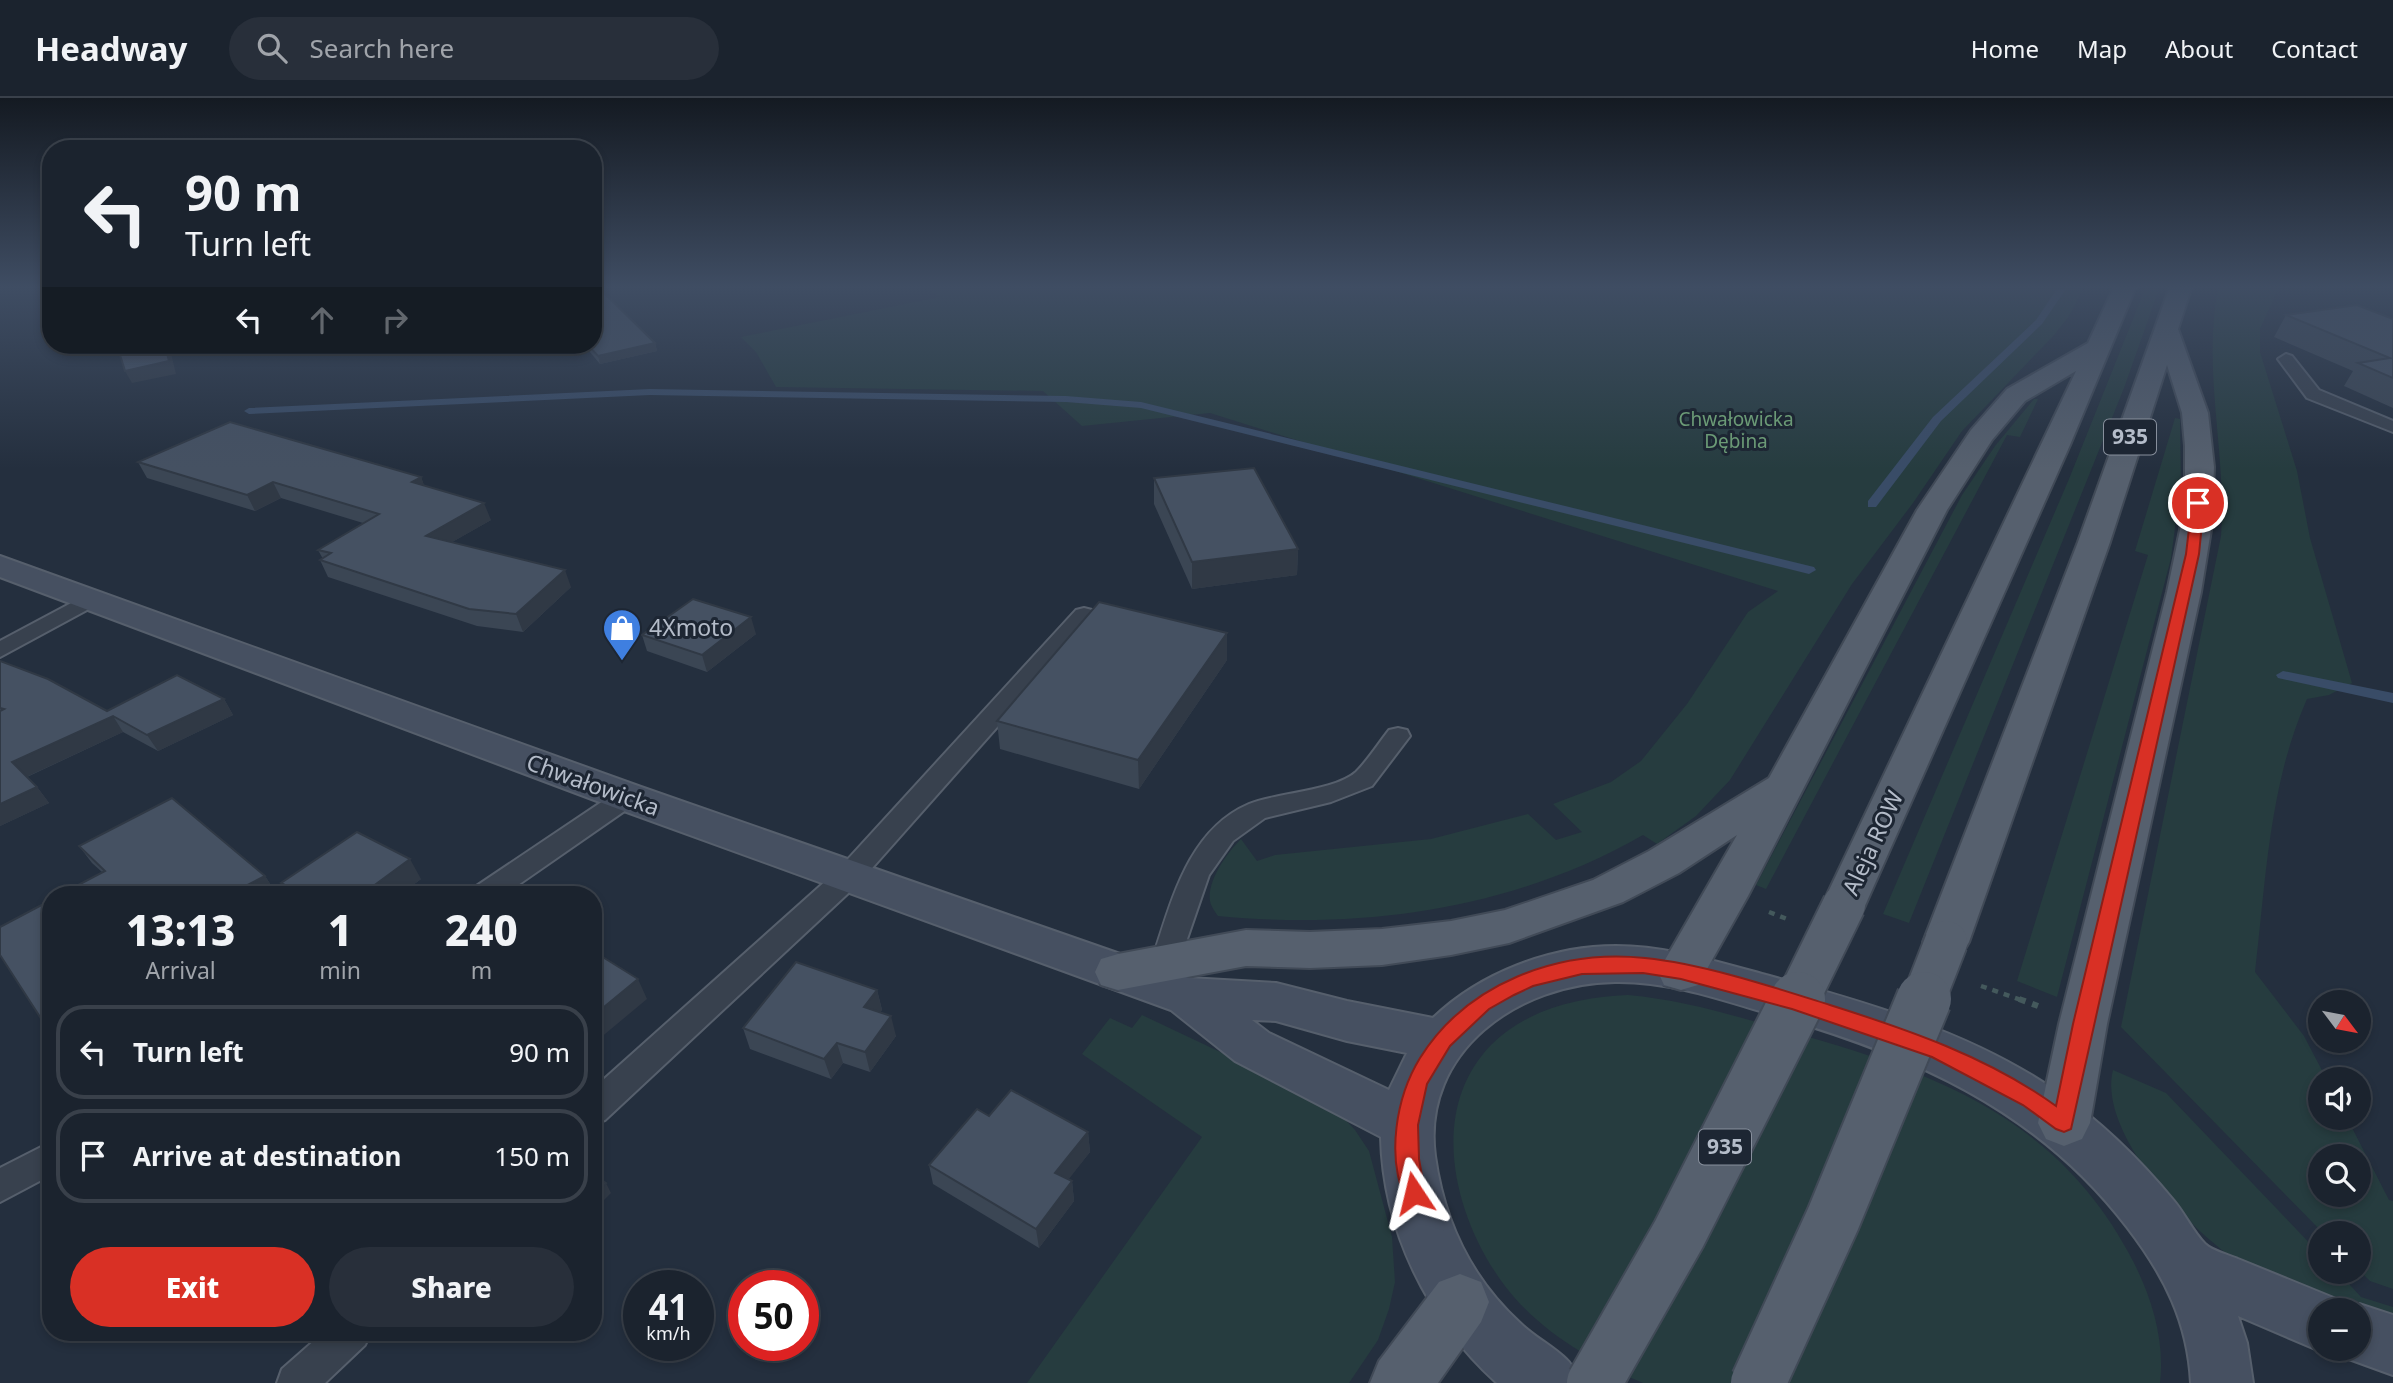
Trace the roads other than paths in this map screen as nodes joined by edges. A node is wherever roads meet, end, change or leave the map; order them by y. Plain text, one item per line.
1 (2096, 349) edge
2 (2098, 349) edge
3 (2162, 349) edge
4 (2173, 349) edge
5 (2286, 359) dead end
6 (2393, 427) edge
7 (0, 566) edge
8 (90, 599) junction
9 (1084, 615) edge
10 (0, 650) edge
11 (1398, 736) dead end
12 (1783, 787) junction
13 (627, 797) junction
14 (848, 877) junction
15 (497, 886) edge
16 (1681, 972) junction
17 (1177, 980) junction
18 (1443, 1040) junction
19 (602, 1103) edge
20 (2064, 1123) junction
21 (1407, 1125) junction
22 (42, 1162) edge
23 (0, 1186) edge
24 (2189, 1266) junction
25 (1460, 1302) junction
26 (2308, 1317) edge
27 (2371, 1338) edge
28 (342, 1341) edge
29 (2393, 1345) edge
30 (296, 1383) edge
31 (1401, 1383) edge
32 (1548, 1383) edge
33 (1594, 1383) edge
34 (1758, 1383) edge
35 (2222, 1383) edge

1 - 12 main road
2 - 33 main road, Aleja ROW / 935, bridge
3 - 34 main road, 935, bridge
4 - 20 main road
5 - 6 lane
7 - 8 main road, Chwałowicka
8 - 10 lane
8 - 13 main road, Chwałowicka
9 - 14 lane
11 - 17 lane
12 - 16 main road
12 - 17 main road
13 - 14 main road, Chwałowicka
13 - 15 lane
14 - 17 main road, Chwałowicka
14 - 19 lane
16 - 18 main road
16 - 20 main road
17 - 18 main road, Chwałowicka
17 - 21 main road, Chwałowicka
18 - 21 main road
20 - 24 main road
21 - 25 main road
22 - 23 lane
24 - 26 main road
24 - 35 main road
25 - 31 main road
25 - 32 main road
27 - 29 main road
28 - 30 lane

